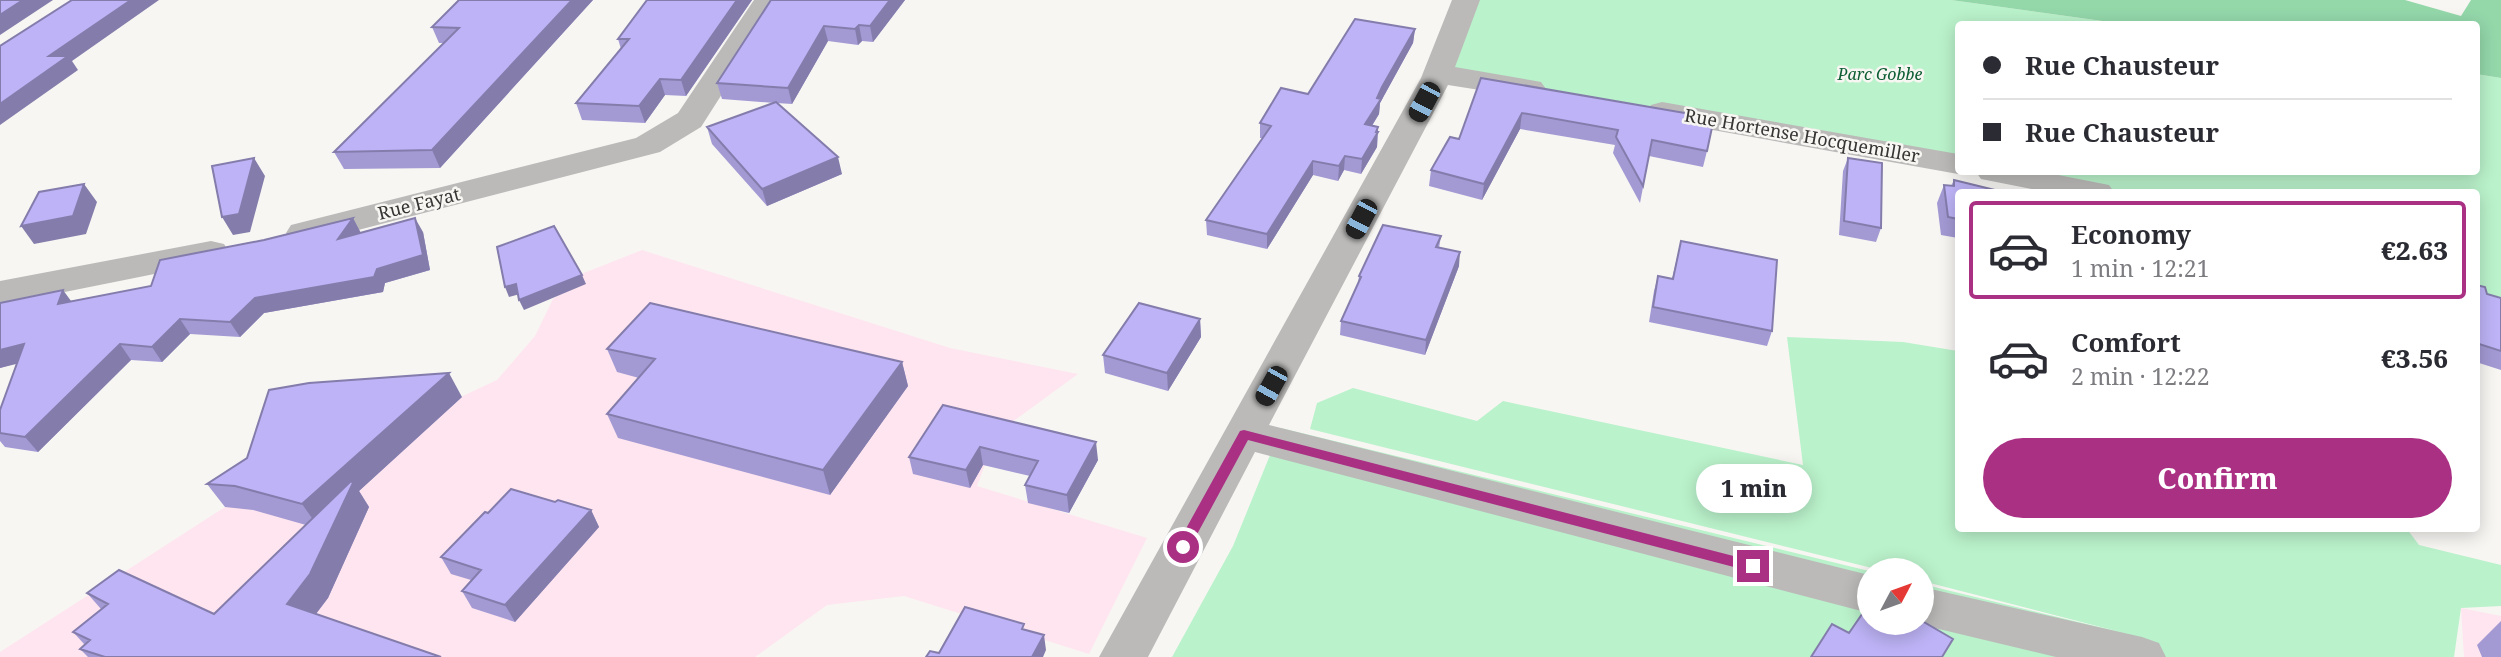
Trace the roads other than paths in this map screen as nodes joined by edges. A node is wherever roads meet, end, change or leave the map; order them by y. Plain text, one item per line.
1 (768, 0) edge
2 (1466, 0) edge
3 (1439, 74) junction
4 (1553, 93) edge
5 (1634, 107) edge
6 (1955, 163) edge
7 (2009, 175) edge
8 (2081, 189) edge
9 (0, 293) edge
10 (1244, 434) junction
11 (1857, 591) edge
12 (1934, 609) edge
13 (1123, 657) edge
14 (2142, 657) edge

1 - 9 street, Rue Fayat
2 - 3 street
3 - 4 street
3 - 10 street
5 - 6 street, Rue Hortense Hocquemiller
7 - 8 street
10 - 11 street
10 - 13 street
12 - 14 street

